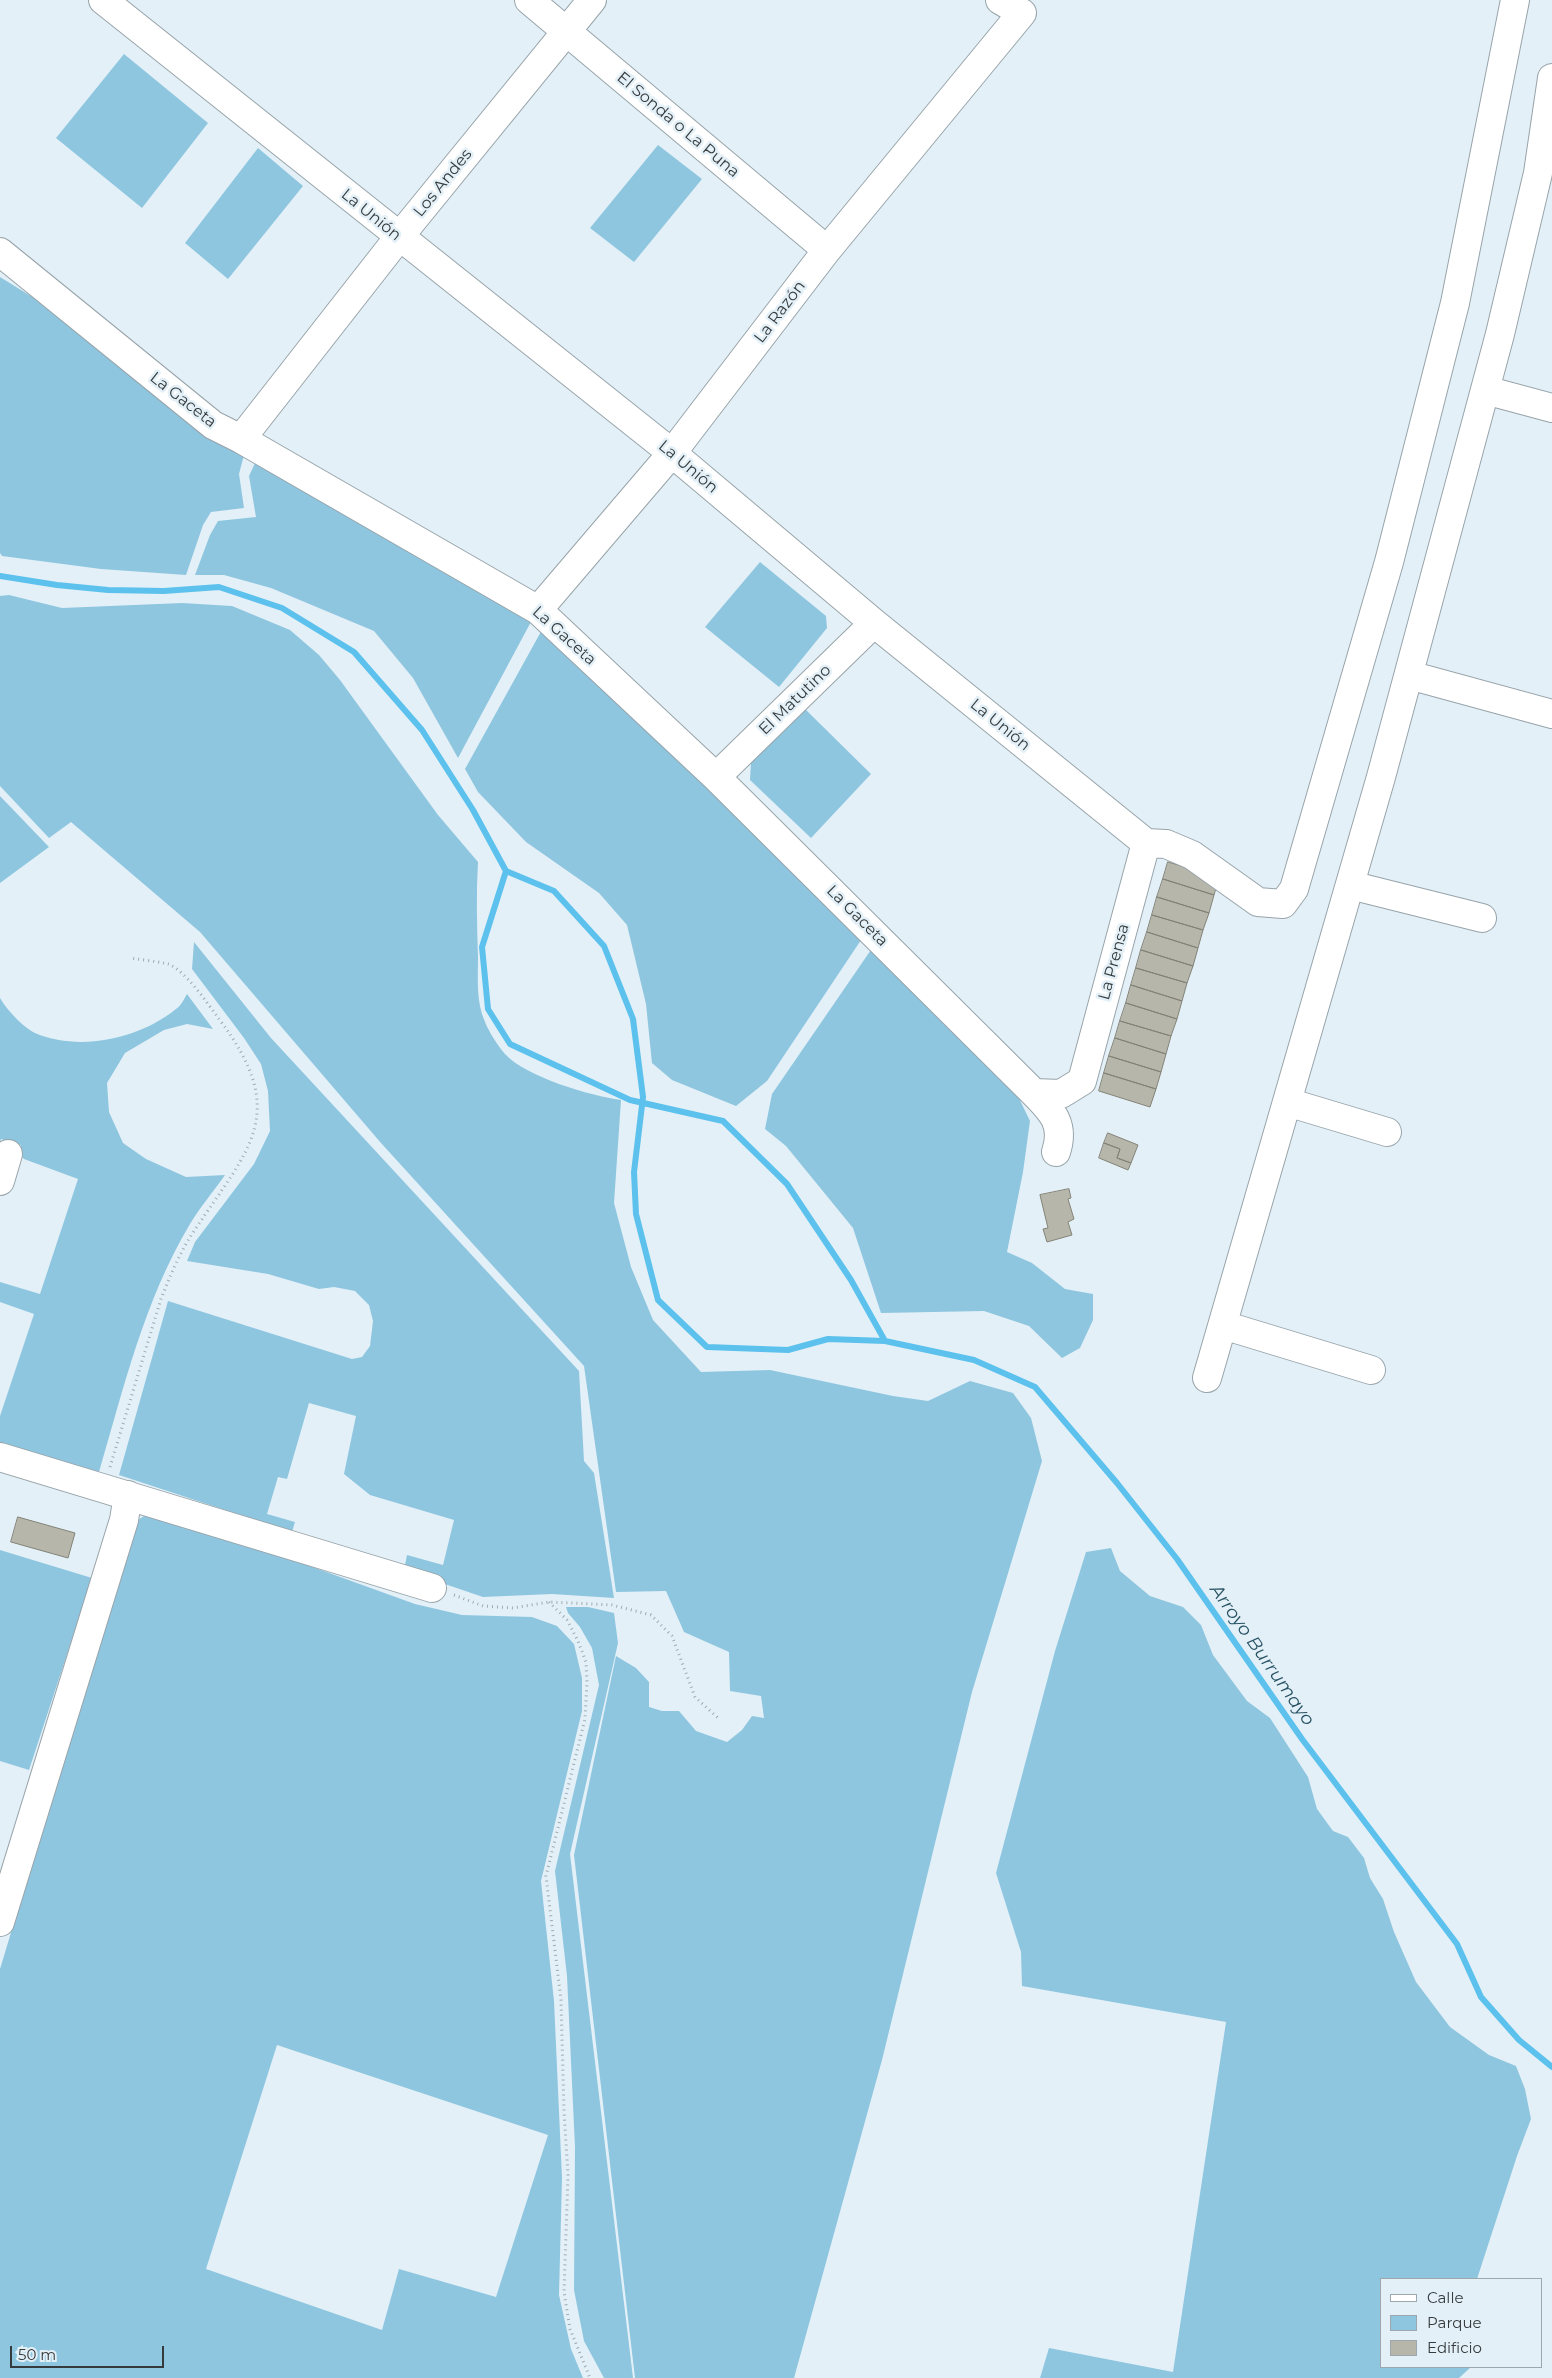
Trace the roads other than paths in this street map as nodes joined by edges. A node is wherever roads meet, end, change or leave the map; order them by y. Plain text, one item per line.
1 (103, 0) edge
2 (529, 0) edge
3 (592, 0) edge
4 (1515, 0) edge
5 (1011, 6) edge
6 (566, 30) junction
7 (1552, 78) edge
8 (1545, 175) edge
9 (399, 237) junction
10 (827, 250) junction
11 (0, 252) edge
12 (1485, 390) junction
13 (1552, 408) edge
14 (241, 438) junction
15 (672, 453) junction
16 (538, 610) junction
17 (874, 623) junction
18 (1409, 675) junction
19 (1552, 714) edge
20 (716, 777) junction
21 (1146, 843) junction
22 (1350, 885) junction
23 (1482, 918) dead end
24 (1034, 1093) junction
25 (1287, 1102) junction
26 (1387, 1132) dead end
27 (1056, 1152) dead end
28 (8, 1154) dead end
29 (0, 1180) edge
30 (1223, 1325) junction
31 (1370, 1370) dead end
32 (1207, 1378) dead end
33 (0, 1457) edge
34 (116, 1491) junction
35 (432, 1588) road end
36 (0, 1922) edge

1 - 9 street, La Unión
2 - 6 street, El Sonda o La Puna
3 - 6 street, Los Andes
4 - 21 street
5 - 10 street, La Razón
6 - 9 street, Los Andes
6 - 10 street, El Sonda o La Puna
7 - 8 street
8 - 12 street
9 - 14 street, Los Andes
9 - 15 street, La Unión
10 - 15 street, La Razón
11 - 14 street, La Gaceta
12 - 13 street
12 - 18 street
14 - 16 street, La Gaceta
15 - 16 street, La Razón
15 - 17 street, La Unión
16 - 20 street, La Gaceta
17 - 20 street, El Matutino
17 - 21 street, La Unión
18 - 19 street
18 - 22 street
20 - 24 street, La Gaceta
21 - 24 street, La Prensa
22 - 23 street
22 - 25 street
24 - 27 street, La Gaceta
25 - 26 street
25 - 30 street
28 - 29 street
30 - 31 street
30 - 32 street
33 - 34 street
34 - 35 street
34 - 36 street

